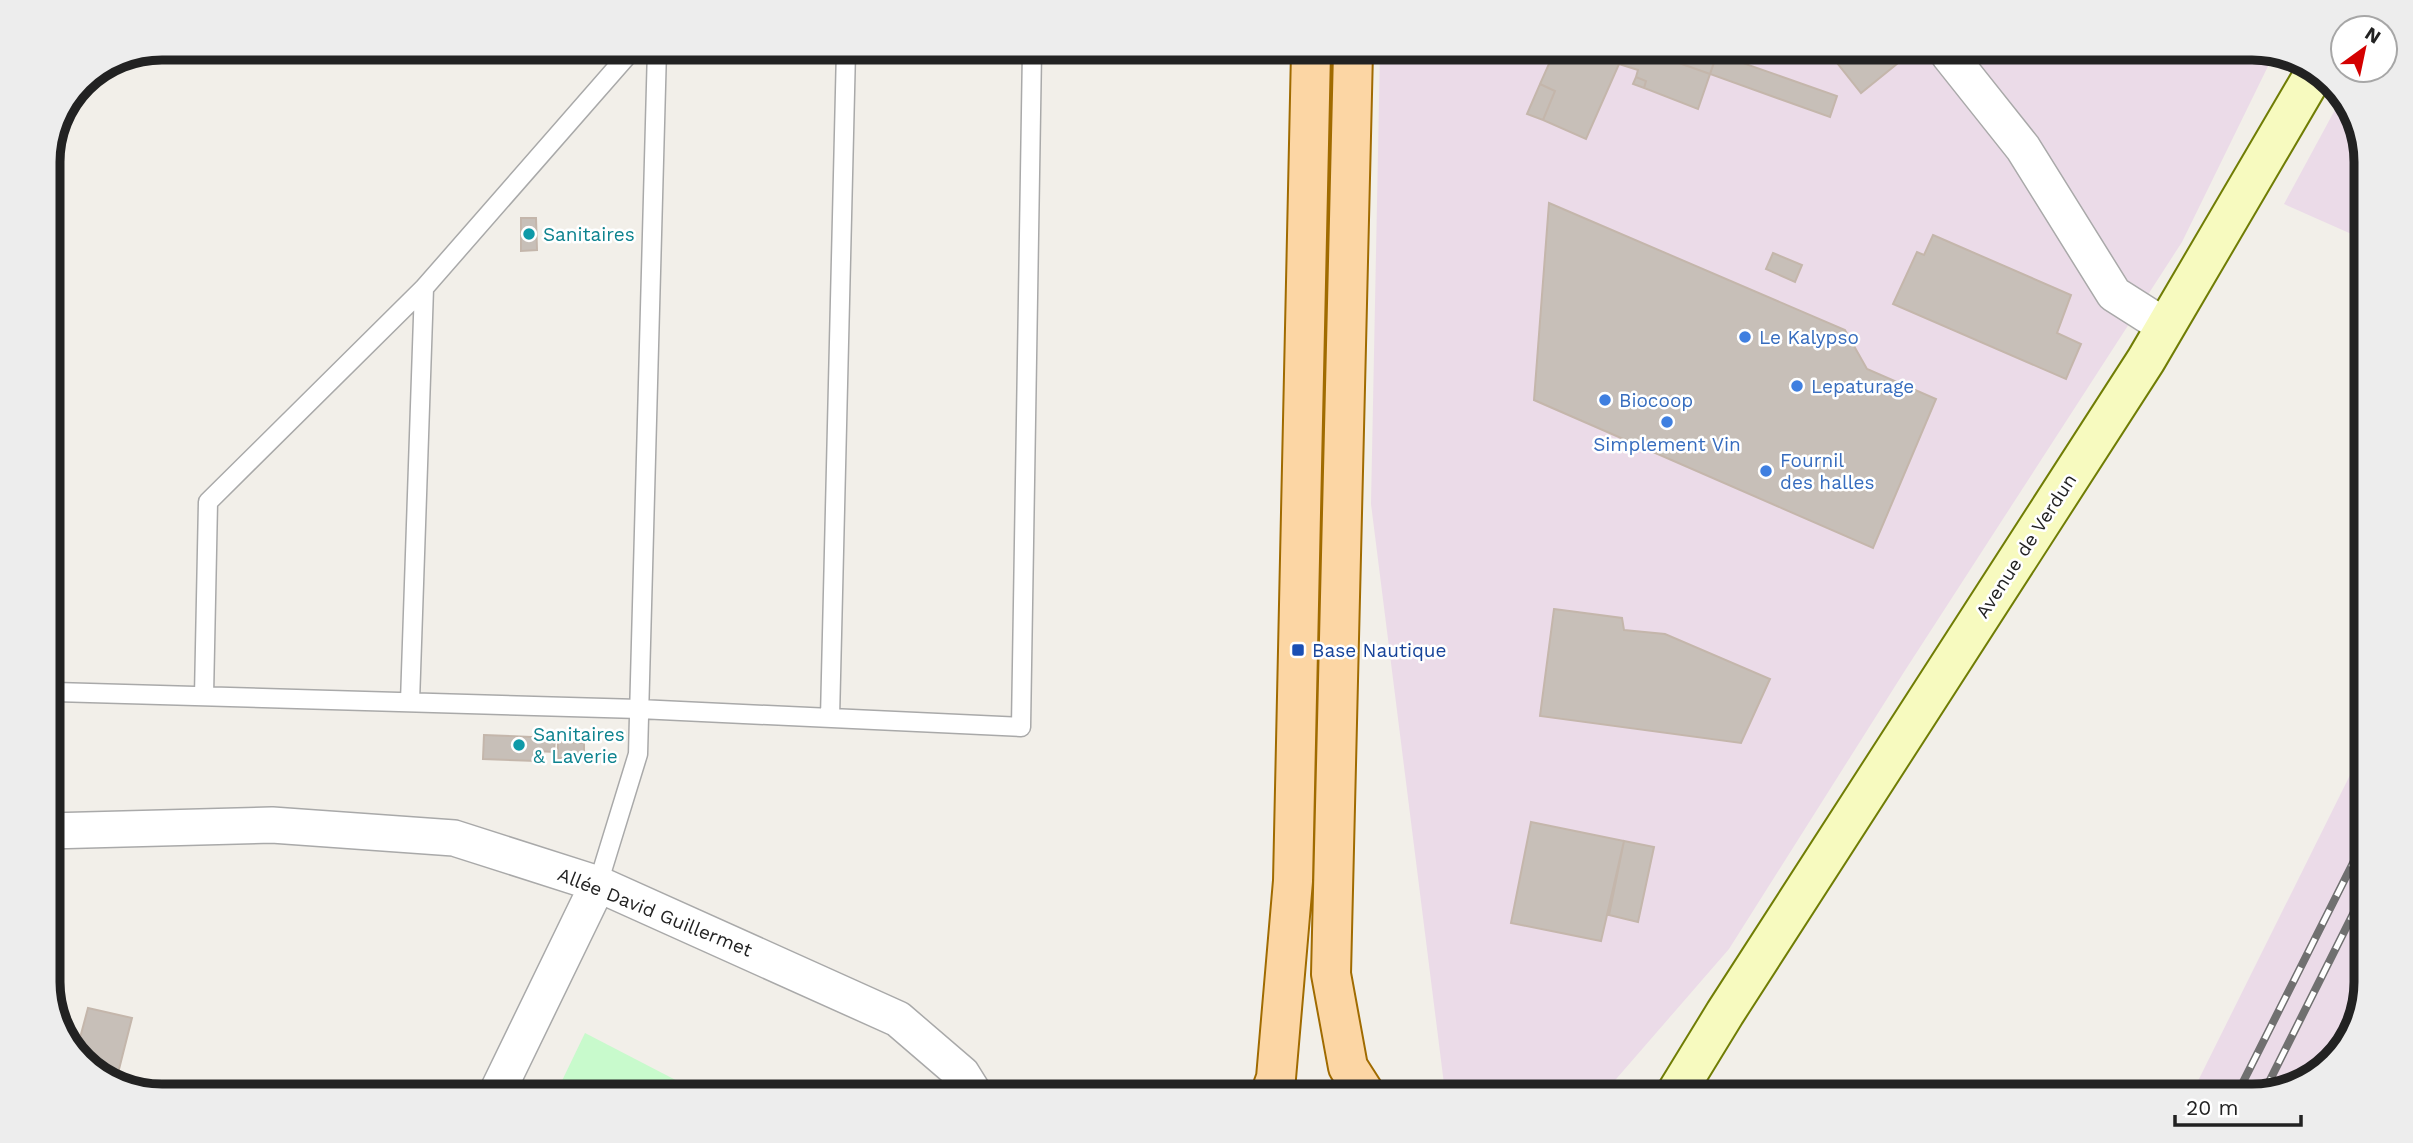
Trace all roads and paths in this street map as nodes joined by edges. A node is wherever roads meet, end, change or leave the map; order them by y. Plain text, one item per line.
1 (624, 59) edge
2 (657, 59) edge
3 (846, 59) edge
4 (1032, 59) edge
5 (1311, 59) edge
6 (1353, 59) edge
7 (1953, 59) edge
8 (2311, 79) edge
9 (424, 288) junction
10 (2166, 327) junction
11 (60, 692) edge
12 (204, 696) junction
13 (410, 702) junction
14 (639, 709) junction
15 (830, 718) junction
16 (60, 831) edge
17 (598, 884) junction
18 (1725, 1013) junction
19 (501, 1084) edge
20 (968, 1084) edge
21 (1274, 1084) edge
22 (1359, 1084) edge
23 (1664, 1084) edge
24 (1682, 1084) edge

1 - 9 lane
2 - 14 lane
3 - 15 lane
4 - 15 lane
5 - 21 main road
6 - 22 main road
7 - 10 street
8 - 10 main road, Avenue de Verdun
9 - 12 lane
9 - 13 lane
10 - 18 main road, Avenue de Verdun
11 - 12 lane
12 - 13 lane
13 - 14 lane
14 - 15 lane
14 - 17 lane
16 - 17 street, Allée David Guillermet
17 - 19 street
17 - 20 street, Allée David Guillermet
18 - 23 main road
18 - 24 main road

